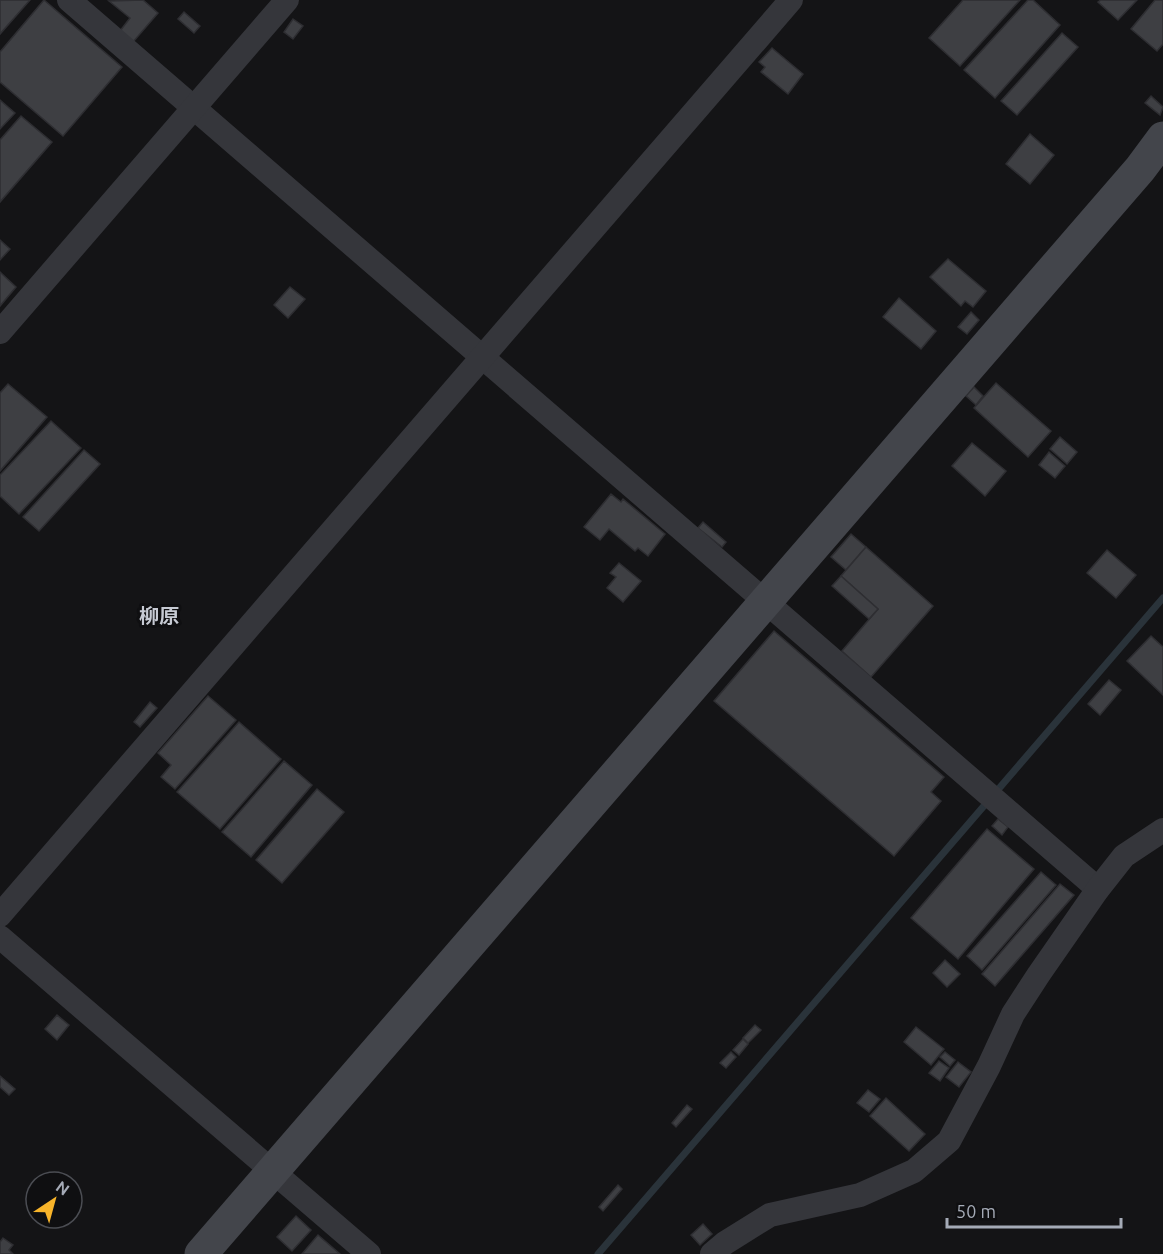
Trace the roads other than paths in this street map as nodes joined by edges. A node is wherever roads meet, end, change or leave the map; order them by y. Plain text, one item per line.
1 (69, 0) edge
2 (287, 0) edge
3 (791, 0) edge
4 (193, 108) junction
5 (1163, 138) edge
6 (0, 332) edge
7 (483, 357) junction
8 (765, 601) junction
9 (1163, 830) edge
10 (1098, 889) junction
11 (0, 915) edge
12 (0, 937) edge
13 (273, 1172) junction
14 (201, 1254) edge
15 (369, 1254) edge
16 (712, 1254) edge

1 - 4 street
2 - 4 street
3 - 7 street
4 - 6 street
4 - 7 street
5 - 8 street
7 - 8 street
7 - 11 street
8 - 10 street
8 - 13 street
9 - 10 street
10 - 16 street
12 - 13 street
13 - 14 street
13 - 15 street

